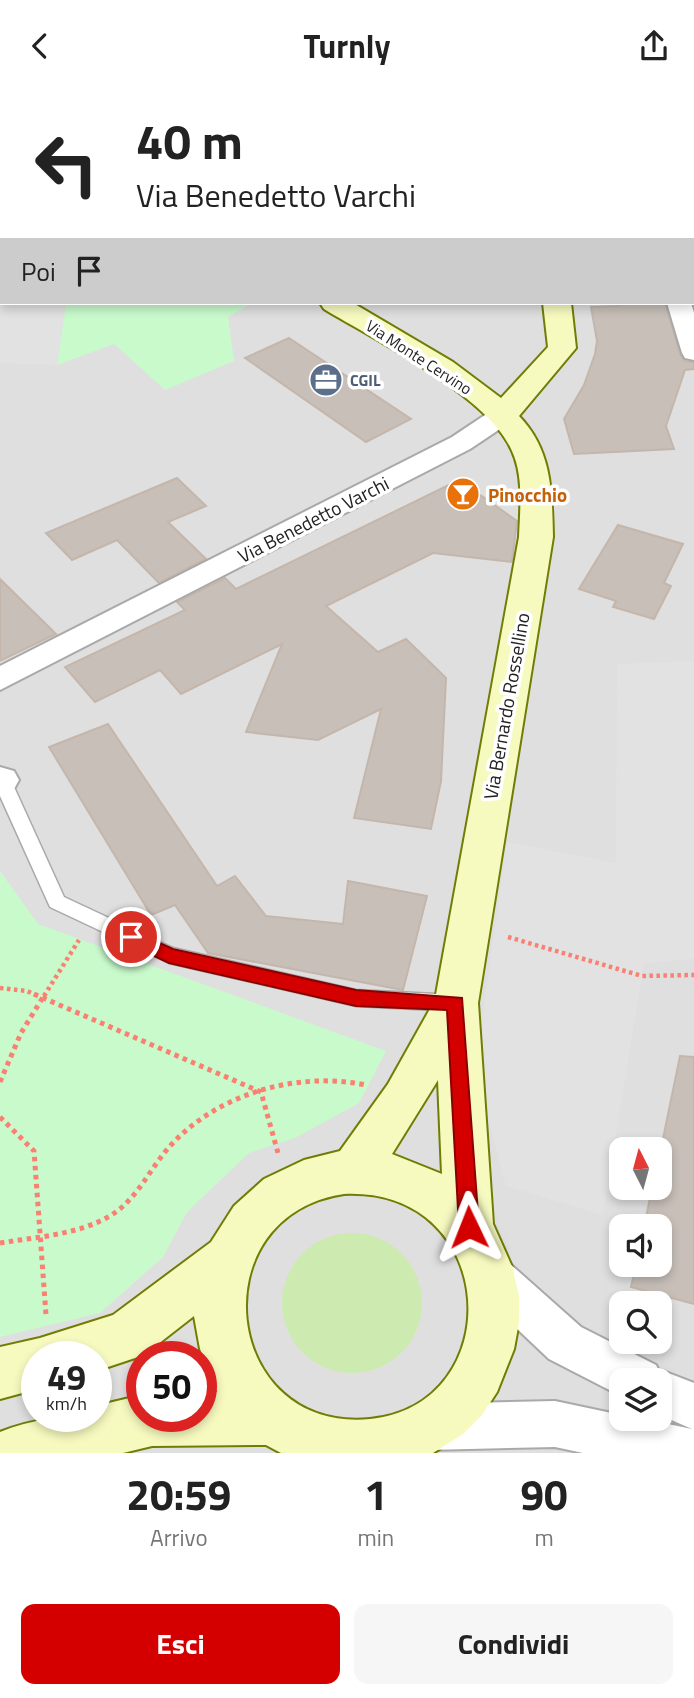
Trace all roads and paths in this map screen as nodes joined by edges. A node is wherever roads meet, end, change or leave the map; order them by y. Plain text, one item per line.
1 (337, 305) edge
2 (557, 305) edge
3 (680, 305) edge
4 (694, 353) edge
5 (503, 415) junction
6 (0, 679) edge
7 (1, 778) edge
8 (473, 903) junction
9 (92, 919) junction
10 (694, 975) edge
11 (0, 988) edge
12 (43, 998) junction
13 (456, 1003) junction
14 (0, 1082) edge
15 (374, 1088) dead end
16 (261, 1092) junction
17 (0, 1117) edge
18 (278, 1153) dead end
19 (353, 1172) junction
20 (469, 1227) junction
21 (42, 1237) junction
22 (0, 1244) edge
23 (227, 1260) junction
24 (494, 1278) junction
25 (48, 1341) edge
26 (95, 1341) edge
27 (21, 1362) edge
28 (614, 1368) edge
29 (0, 1373) edge
30 (672, 1397) edge
31 (694, 1407) edge
32 (273, 1418) junction
33 (429, 1440) edge
34 (14, 1453) edge
35 (694, 1453) edge

1 - 5 main road, Via Monte Cervino
2 - 5 main road, Via Benedetto Varchi
3 - 4 street
5 - 6 street, Via Benedetto Varchi
5 - 8 main road, Via Bernardo Rossellino
7 - 9 lane
8 - 10 path
8 - 13 main road, Via Bernardo Rossellino
9 - 12 path
9 - 13 lane
11 - 12 path
12 - 14 path
12 - 16 path
13 - 19 main road
13 - 20 main road
15 - 16 path
16 - 18 path
16 - 21 path
17 - 21 path
19 - 20 main road
19 - 23 main road
20 - 24 main road
21 - 22 path
21 - 25 path
23 - 26 main road
23 - 32 main road
24 - 28 street
24 - 33 main road
27 - 29 main road
30 - 31 street
32 - 33 main road
32 - 34 main road
33 - 35 street

